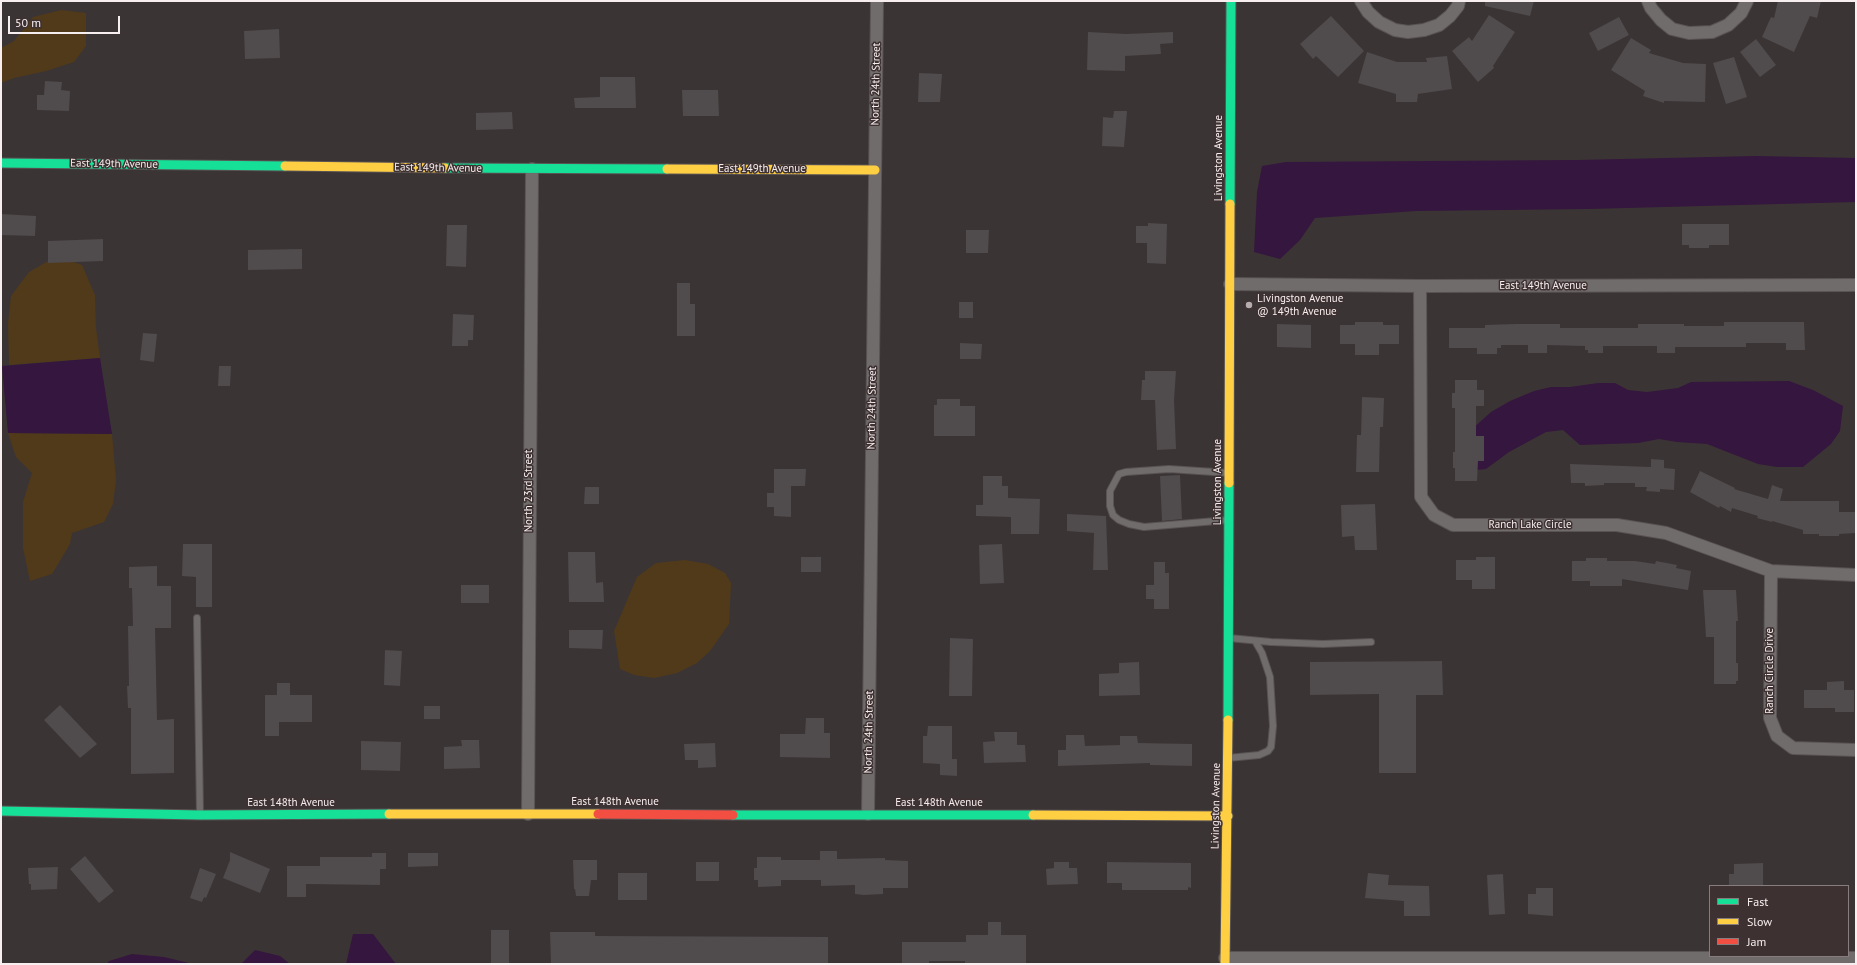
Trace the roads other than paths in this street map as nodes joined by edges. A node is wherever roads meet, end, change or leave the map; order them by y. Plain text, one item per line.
1 (877, 1) edge
2 (1231, 1) edge
3 (1361, 1) edge
4 (1459, 1) edge
5 (1648, 1) edge
6 (1747, 1) edge
7 (1, 163) edge
8 (532, 169) junction
9 (875, 170) junction
10 (1230, 284) junction
11 (1856, 285) edge
12 (1420, 286) junction
13 (1230, 473) junction
14 (1229, 520) junction
15 (1771, 570) junction
16 (1856, 575) edge
17 (197, 618) dead end
18 (1229, 638) junction
19 (1255, 641) junction
20 (1371, 642) dead end
21 (1856, 750) edge
22 (1228, 758) junction
23 (1, 811) edge
24 (528, 814) junction
25 (868, 814) junction
26 (200, 815) junction
27 (1228, 816) junction
28 (1856, 958) edge
29 (1225, 961) edge

1 - 9 street, North 24th Street
2 - 10 street, Livingston Avenue
3 - 4 street
5 - 6 street
7 - 8 street, East 149th Avenue
8 - 9 street, East 149th Avenue
8 - 24 street, North 23rd Street
9 - 25 street, North 24th Street
10 - 12 street, East 149th Avenue
10 - 13 street, Livingston Avenue
11 - 12 street, East 149th Avenue
12 - 15 street, Ranch Lake Circle
13 - 14 street, Livingston Avenue
13 - 14 lane
14 - 18 street, Livingston Avenue
15 - 16 street, Ranch Lake Circle
15 - 21 street, Ranch Circle Drive
17 - 26 lane
18 - 19 lane
18 - 22 street, Livingston Avenue
19 - 20 lane
19 - 22 lane
22 - 27 street, Livingston Avenue
23 - 26 street, East 148th Avenue
24 - 25 street, East 148th Avenue
24 - 26 street, East 148th Avenue
25 - 27 street, East 148th Avenue
27 - 29 street, Livingston Avenue
28 - 29 street

